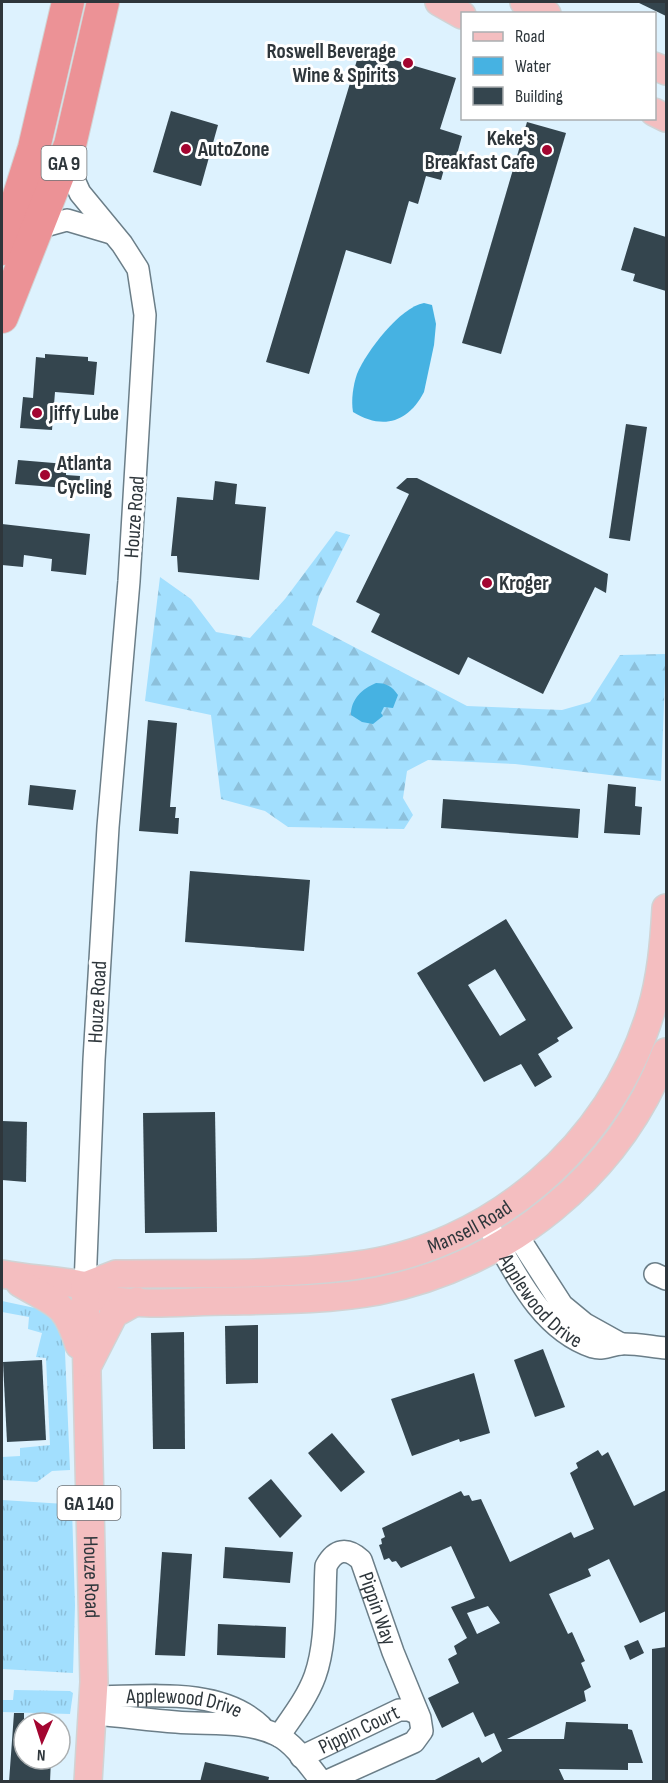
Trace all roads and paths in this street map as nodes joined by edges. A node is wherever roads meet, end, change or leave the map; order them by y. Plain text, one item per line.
1 (68, 2) edge
2 (103, 2) edge
3 (439, 2) edge
4 (524, 2) edge
5 (542, 12) edge
6 (461, 14) edge
7 (67, 152) junction
8 (38, 228) junction
9 (111, 233) junction
10 (2, 249) edge
11 (2, 316) edge
12 (666, 908) edge
13 (666, 1052) edge
14 (627, 1069) junction
15 (652, 1083) junction
16 (485, 1220) junction
17 (509, 1240) junction
18 (4, 1275) edge
19 (85, 1286) junction
20 (137, 1301) junction
21 (666, 1348) edge
22 (86, 1369) junction
23 (93, 1705) junction
24 (418, 1714) junction
25 (272, 1733) junction
26 (301, 1757) junction
27 (88, 1782) edge
28 (323, 1782) edge

1 - 10 highway, GA 9
2 - 7 highway, GA 9
3 - 6 main road
4 - 5 main road
7 - 8 highway, GA 9
7 - 9 street, Houze Road
8 - 9 street
8 - 11 highway, GA 9
9 - 19 street, Houze Road
12 - 14 main road, Mansell Road
13 - 15 main road, Mansell Road
14 - 15 main road
14 - 16 main road, Mansell Road
15 - 17 main road, Mansell Road
16 - 17 street, Applewood Drive
16 - 19 main road, Mansell Road
17 - 20 main road, Mansell Road
17 - 21 street, Applewood Drive
18 - 19 main road, Mansell Road
18 - 22 main road
19 - 20 main road, Mansell Road
19 - 22 main road, Houze Road / GA 140
20 - 22 main road
22 - 23 main road, Houze Road / GA 140
23 - 25 street, Applewood Drive
23 - 27 main road, Houze Road / GA 140
24 - 25 street, Pippin Way
24 - 26 street, Pippin Court
24 - 28 street, Pippin Way
25 - 26 street
26 - 28 street

